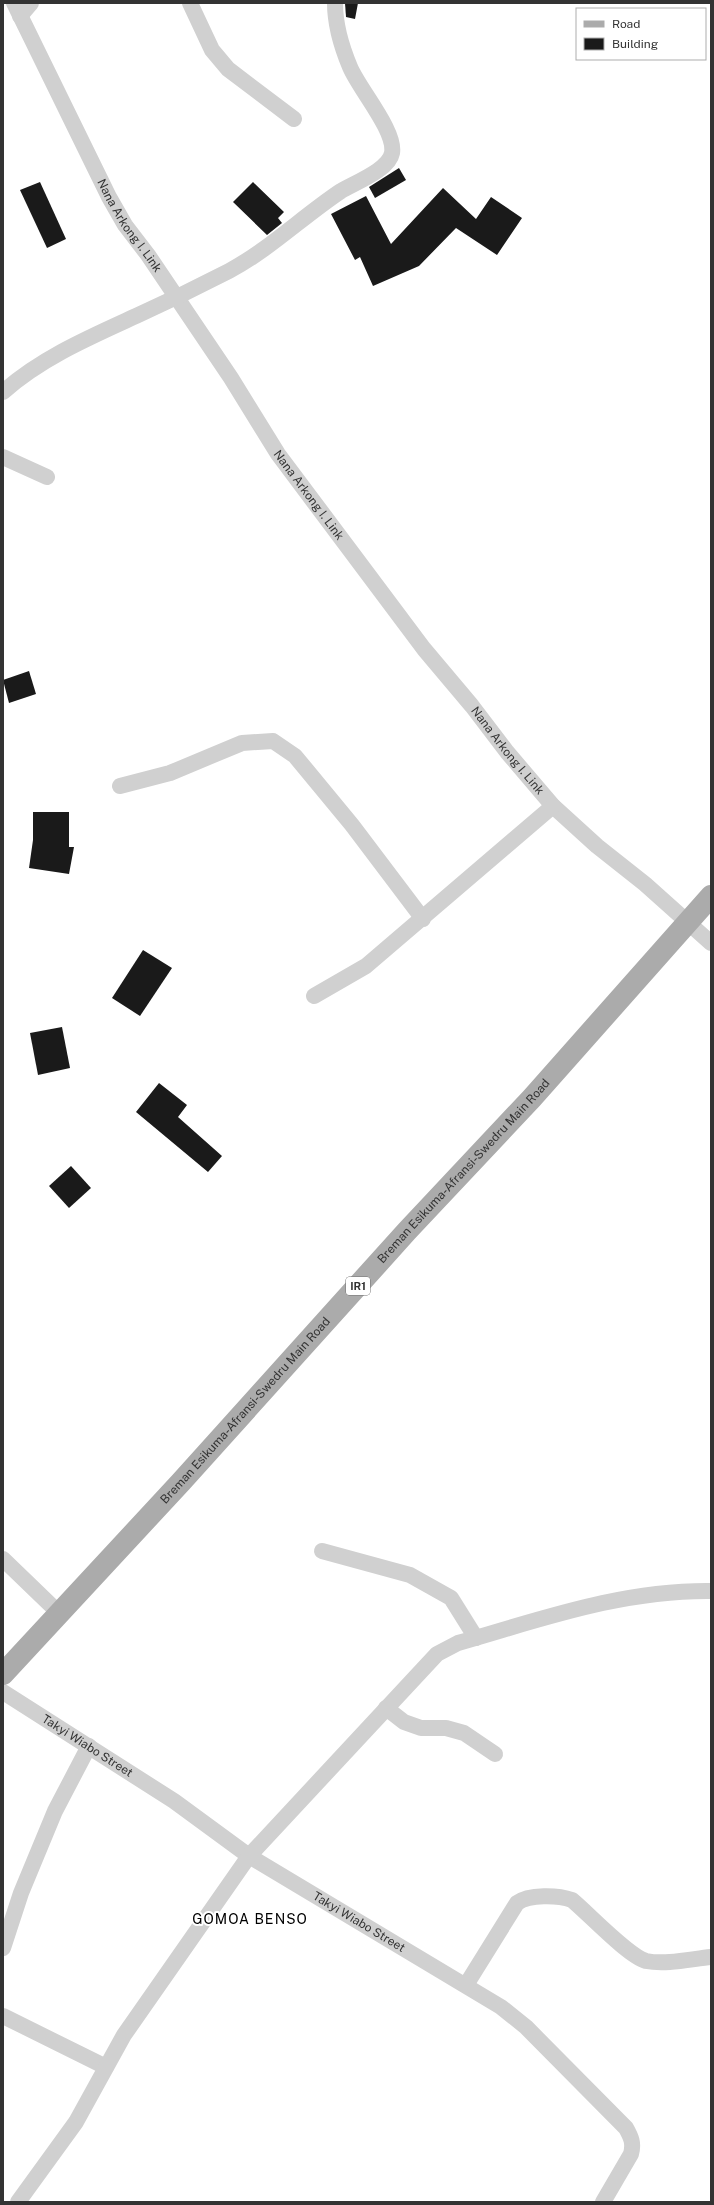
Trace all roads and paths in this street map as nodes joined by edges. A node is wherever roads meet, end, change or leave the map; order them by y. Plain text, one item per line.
1 (31, 3) edge
2 (190, 3) edge
3 (335, 3) edge
4 (17, 10) edge
5 (294, 119) dead end
6 (176, 298) junction
7 (3, 392) edge
8 (3, 456) edge
9 (47, 477) dead end
10 (120, 786) dead end
11 (553, 806) junction
12 (711, 896) edge
13 (422, 919) junction
14 (689, 923) junction
15 (711, 943) edge
16 (314, 996) dead end
17 (322, 1551) dead end
18 (3, 1559) edge
19 (711, 1591) edge
20 (60, 1614) junction
21 (476, 1638) junction
22 (3, 1674) edge
23 (3, 1692) edge
24 (386, 1708) junction
25 (89, 1746) junction
26 (495, 1754) dead end
27 (249, 1856) junction
28 (3, 1948) edge
29 (711, 1957) edge
30 (466, 1985) junction
31 (3, 2016) edge
32 (106, 2066) junction
33 (18, 2202) edge
34 (603, 2202) edge

1 - 4 street
2 - 5 street
3 - 6 street
4 - 6 street, Nana Arkong I. Link
6 - 7 street
6 - 11 street, Nana Arkong I. Link
8 - 9 street
10 - 13 street
11 - 13 street
11 - 14 street, Nana Arkong I. Link
12 - 14 main road, Breman Esikuma-Afransi-Swedru Main Road / IR1
13 - 16 street
14 - 15 street, Nana Arkong I. Link
14 - 20 main road, Breman Esikuma-Afransi-Swedru Main Road / IR1
17 - 21 street
18 - 20 street
19 - 21 street
20 - 22 main road, Breman Esikuma-Afransi-Swedru Main Road / IR1
21 - 24 street
23 - 25 street, Takyi Wiabo Street
24 - 26 street
24 - 27 street
25 - 27 street, Takyi Wiabo Street
25 - 28 street
27 - 30 street, Takyi Wiabo Street
27 - 32 street
29 - 30 street
30 - 34 street, Takyi Wiabo Street
31 - 32 street
32 - 33 street

